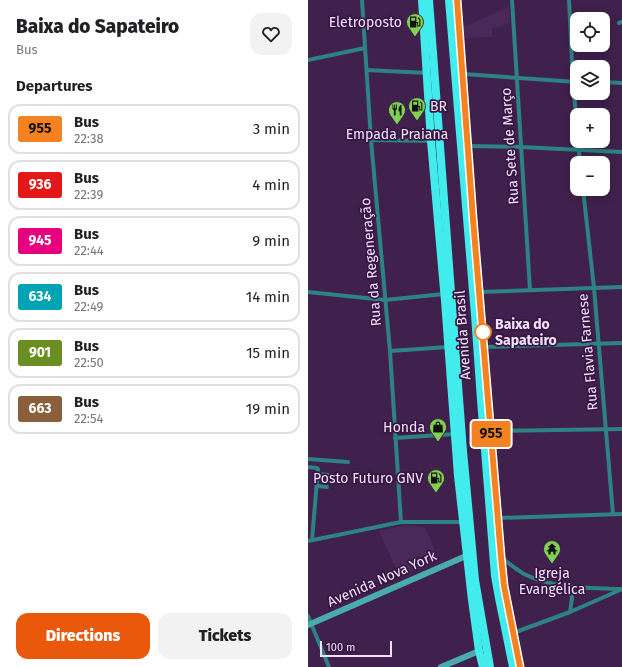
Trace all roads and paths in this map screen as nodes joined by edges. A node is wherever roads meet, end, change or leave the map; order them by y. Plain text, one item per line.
1 (362, 0) edge
2 (422, 0) edge
3 (429, 0) edge
4 (449, 0) edge
5 (457, 0) edge
6 (512, 0) edge
7 (569, 0) edge
8 (460, 37) junction
9 (425, 38) junction
10 (365, 48) junction
11 (308, 60) edge
12 (573, 60) edge
13 (367, 70) junction
14 (428, 73) junction
15 (463, 74) junction
16 (455, 79) junction
17 (517, 79) junction
18 (570, 82) edge
19 (610, 82) edge
20 (622, 83) edge
21 (372, 140) junction
22 (431, 141) junction
23 (468, 146) junction
24 (521, 146) junction
25 (579, 150) junction
26 (622, 152) edge
27 (579, 156) edge
28 (584, 196) edge
29 (444, 214) junction
30 (622, 287) edge
31 (594, 288) junction
32 (530, 290) junction
33 (308, 292) edge
34 (480, 292) junction
35 (444, 294) junction
36 (385, 300) junction
37 (622, 343) edge
38 (598, 344) junction
39 (484, 346) junction
40 (448, 347) junction
41 (390, 351) junction
42 (622, 429) edge
43 (606, 430) junction
44 (491, 431) junction
45 (455, 434) junction
46 (395, 438) junction
47 (463, 451) junction
48 (308, 459) edge
49 (348, 462) dead end
50 (308, 467) edge
51 (318, 474) junction
52 (328, 475) dead end
53 (487, 485) junction
54 (317, 486) junction
55 (327, 487) dead end
56 (612, 514) junction
57 (622, 514) edge
58 (498, 518) junction
59 (402, 522) junction
60 (463, 522) junction
61 (310, 541) edge
62 (466, 556) junction
63 (501, 557) junction
64 (568, 587) junction
65 (622, 589) edge
66 (570, 612) junction
67 (308, 616) edge
68 (310, 624) edge
69 (513, 633) junction
70 (479, 651) junction
71 (329, 667) edge
72 (441, 667) edge
73 (483, 667) edge
74 (490, 667) edge
75 (513, 667) edge
76 (520, 667) edge

1 - 10 street, Rua da Regeneração
2 - 9 highway, Avenida Brasil
3 - 29 highway, Avenida Brasil
4 - 16 highway, Avenida Brasil
5 - 8 highway, Avenida Brasil
6 - 17 street, Rua Sete de Março
7 - 12 street
8 - 15 highway, Avenida Brasil
8 - 16 highway
9 - 14 highway, Avenida Brasil
9 - 29 highway
10 - 11 street
10 - 13 street, Rua da Regeneração
13 - 14 street
13 - 21 street, Rua da Regeneração
14 - 22 highway, Avenida Brasil
15 - 17 street
15 - 23 highway, Avenida Brasil
16 - 53 highway, Avenida Brasil
17 - 18 street
17 - 24 street, Rua Sete de Março
19 - 20 street
21 - 22 street
21 - 36 street, Rua da Regeneração
22 - 35 highway, Avenida Brasil
23 - 24 street
23 - 34 highway, Avenida Brasil
24 - 25 street
24 - 32 street, Rua Sete de Março
25 - 26 street
25 - 27 street
28 - 31 street, Rua Flavia Farnese
29 - 47 highway, Avenida Brasil
30 - 31 street
31 - 32 street
31 - 38 street, Rua Flavia Farnese
32 - 34 street
33 - 36 street
34 - 39 highway, Avenida Brasil
35 - 36 street
35 - 40 highway, Avenida Brasil
36 - 41 street, Rua da Regeneração
37 - 38 street
38 - 39 street
38 - 43 street, Rua Flavia Farnese
39 - 44 highway, Avenida Brasil
40 - 41 street
40 - 45 highway, Avenida Brasil
41 - 46 street, Rua da Regeneração
42 - 43 street
43 - 44 street
43 - 56 street, Rua Flavia Farnese
44 - 58 highway, Avenida Brasil
45 - 46 street
45 - 60 highway, Avenida Brasil
46 - 59 street, Rua da Regeneração
47 - 60 highway
47 - 74 highway, Avenida Brasil
48 - 49 street
50 - 51 street
51 - 52 street
51 - 54 street
53 - 63 highway
53 - 75 highway, Avenida Brasil
54 - 55 street
54 - 61 street
56 - 57 street
56 - 58 street
58 - 63 highway, Avenida Brasil
59 - 60 street
59 - 61 street
60 - 62 highway, Avenida Brasil
62 - 68 main road, Avenida Nova York
62 - 70 highway, Avenida Brasil
63 - 64 street
63 - 69 highway, Avenida Brasil
64 - 65 street
64 - 66 street
65 - 66 street
66 - 69 street
67 - 68 street
68 - 71 street
69 - 76 highway, Avenida Brasil
70 - 72 main road
70 - 73 highway, Avenida Brasil

